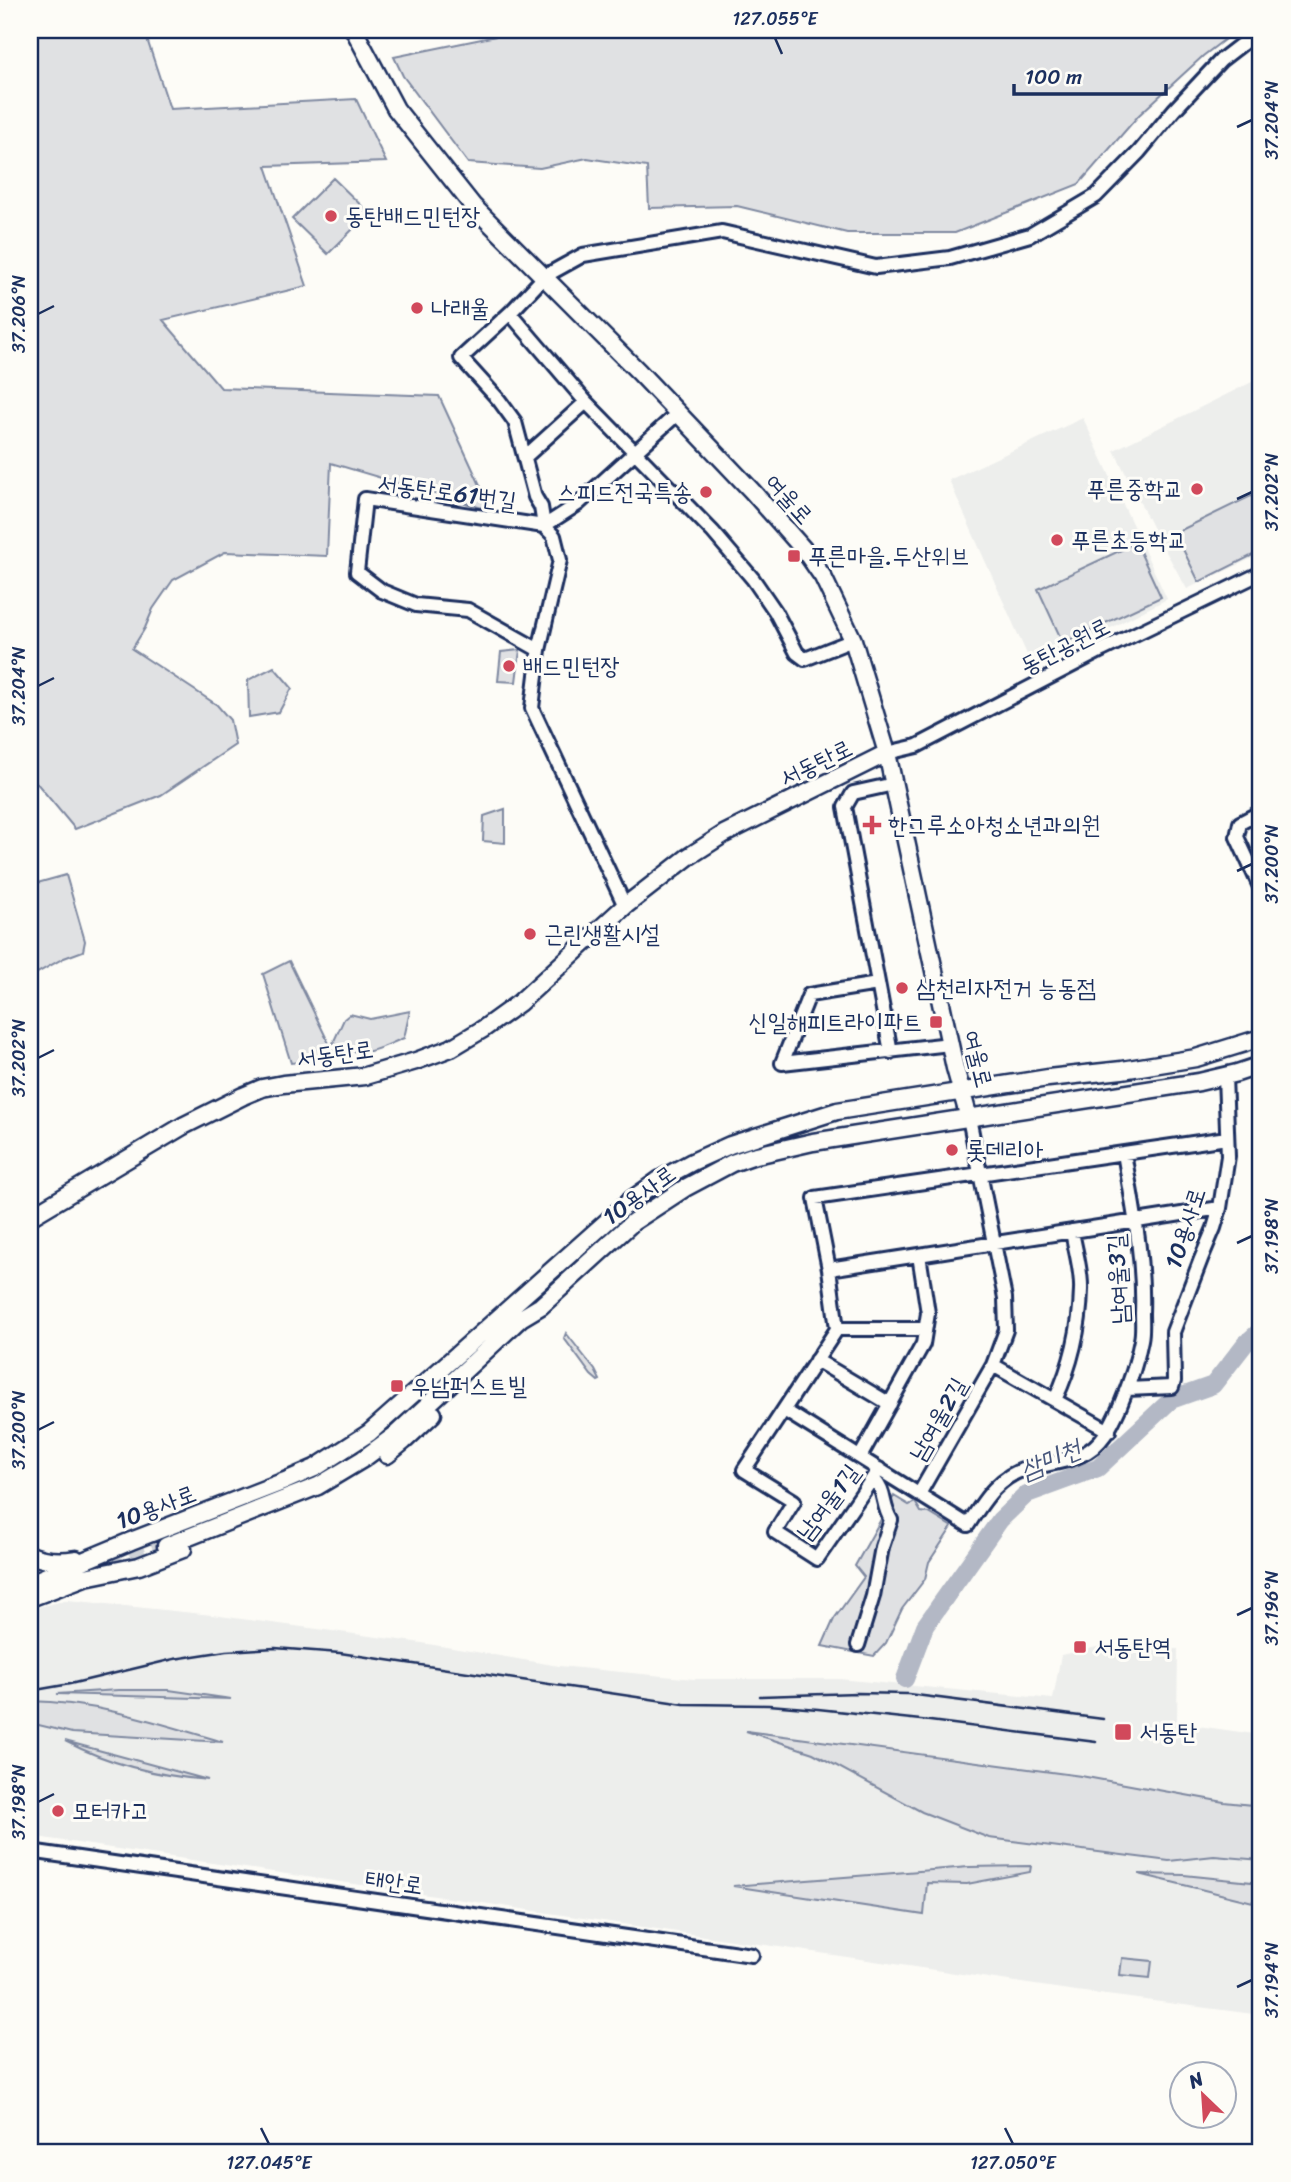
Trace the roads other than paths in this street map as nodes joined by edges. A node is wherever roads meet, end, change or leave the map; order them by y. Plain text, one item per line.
1 (354, 30) edge
2 (1260, 30) edge
3 (545, 276) junction
4 (510, 313) junction
5 (586, 402) junction
6 (678, 413) junction
7 (635, 451) junction
8 (525, 457) junction
9 (544, 526) junction
10 (1261, 573) edge
11 (853, 640) junction
12 (539, 650) junction
13 (887, 754) junction
14 (894, 784) junction
15 (1261, 812) edge
16 (1261, 889) edge
17 (625, 906) junction
18 (878, 984) junction
19 (1261, 1038) edge
20 (950, 1044) junction
21 (891, 1052) junction
22 (1261, 1065) edge
23 (1225, 1076) junction
24 (962, 1092) junction
25 (969, 1118) junction
26 (1227, 1138) junction
27 (1124, 1153) junction
28 (981, 1174) junction
29 (1220, 1208) junction
30 (30, 1217) edge
31 (1136, 1221) junction
32 (1072, 1231) junction
33 (995, 1243) junction
34 (919, 1255) junction
35 (829, 1269) junction
36 (529, 1293) junction
37 (541, 1306) junction
38 (837, 1329) junction
39 (925, 1329) junction
40 (816, 1360) junction
41 (993, 1365) junction
42 (1127, 1389) junction
43 (1055, 1401) junction
44 (890, 1404) junction
45 (783, 1409) junction
46 (1109, 1431) junction
47 (860, 1457) junction
48 (876, 1473) junction
49 (919, 1494) junction
50 (131, 1541) junction
51 (99, 1554) junction
52 (30, 1555) edge
53 (139, 1566) junction
54 (32, 1588) edge
55 (858, 1645) dead end
56 (30, 1851) edge
57 (752, 1955) dead end

1 - 3 street, 여울로
2 - 3 street
3 - 4 street
3 - 6 street, 여울로
4 - 5 street
4 - 8 street
5 - 7 street
5 - 8 street
6 - 7 street
6 - 11 street, 여울로
7 - 9 street
7 - 11 street
8 - 9 street
9 - 12 street
9 - 12 street, 서동탄로61번길
10 - 13 street, 동탄공원로
11 - 13 street, 여울로
12 - 17 street
13 - 14 street, 여울로
13 - 17 street, 서동탄로
14 - 18 street
14 - 20 street, 여울로
15 - 16 street
17 - 30 street, 서동탄로
18 - 21 street
18 - 21 street
19 - 24 street, 10용사로
20 - 21 street
20 - 24 street, 여울로
22 - 23 street, 10용사로
23 - 25 street, 10용사로
23 - 26 street, 10용사로
24 - 25 street, 여울로
24 - 36 street, 10용사로
25 - 28 street, 남여울2길
25 - 37 street, 10용사로
26 - 27 street
26 - 29 street, 10용사로
27 - 28 street
27 - 31 street, 남여울3길
28 - 33 street, 남여울2길
28 - 35 street
29 - 31 street, 남여울3길
29 - 42 street, 10용사로
31 - 32 street, 남여울3길
31 - 42 street, 남여울3길
32 - 33 street
32 - 43 street, 남여울3길
33 - 34 street
33 - 41 street, 남여울2길
34 - 35 street
34 - 39 street, 남여울1길
35 - 38 street
36 - 37 street, 10용사로
36 - 50 street, 10용사로
37 - 53 street, 10용사로
38 - 39 street
38 - 40 street, 남여울1길
39 - 44 street, 남여울1길
40 - 44 street
40 - 45 street, 남여울1길
41 - 43 street, 남여울2길
41 - 49 street, 남여울2길
42 - 46 street, 남여울3길
43 - 46 street, 남여울2길
44 - 47 street, 남여울1길
45 - 47 street, 남여울1길
45 - 48 street, 남여울1길
46 - 49 street, 남여울3길
47 - 48 street, 남여울1길
48 - 49 street, 남여울1길
48 - 55 street
50 - 51 street, 10용사로
50 - 53 street
51 - 52 street
51 - 54 street, 10용사로
53 - 54 street, 10용사로
56 - 57 street, 태안로

